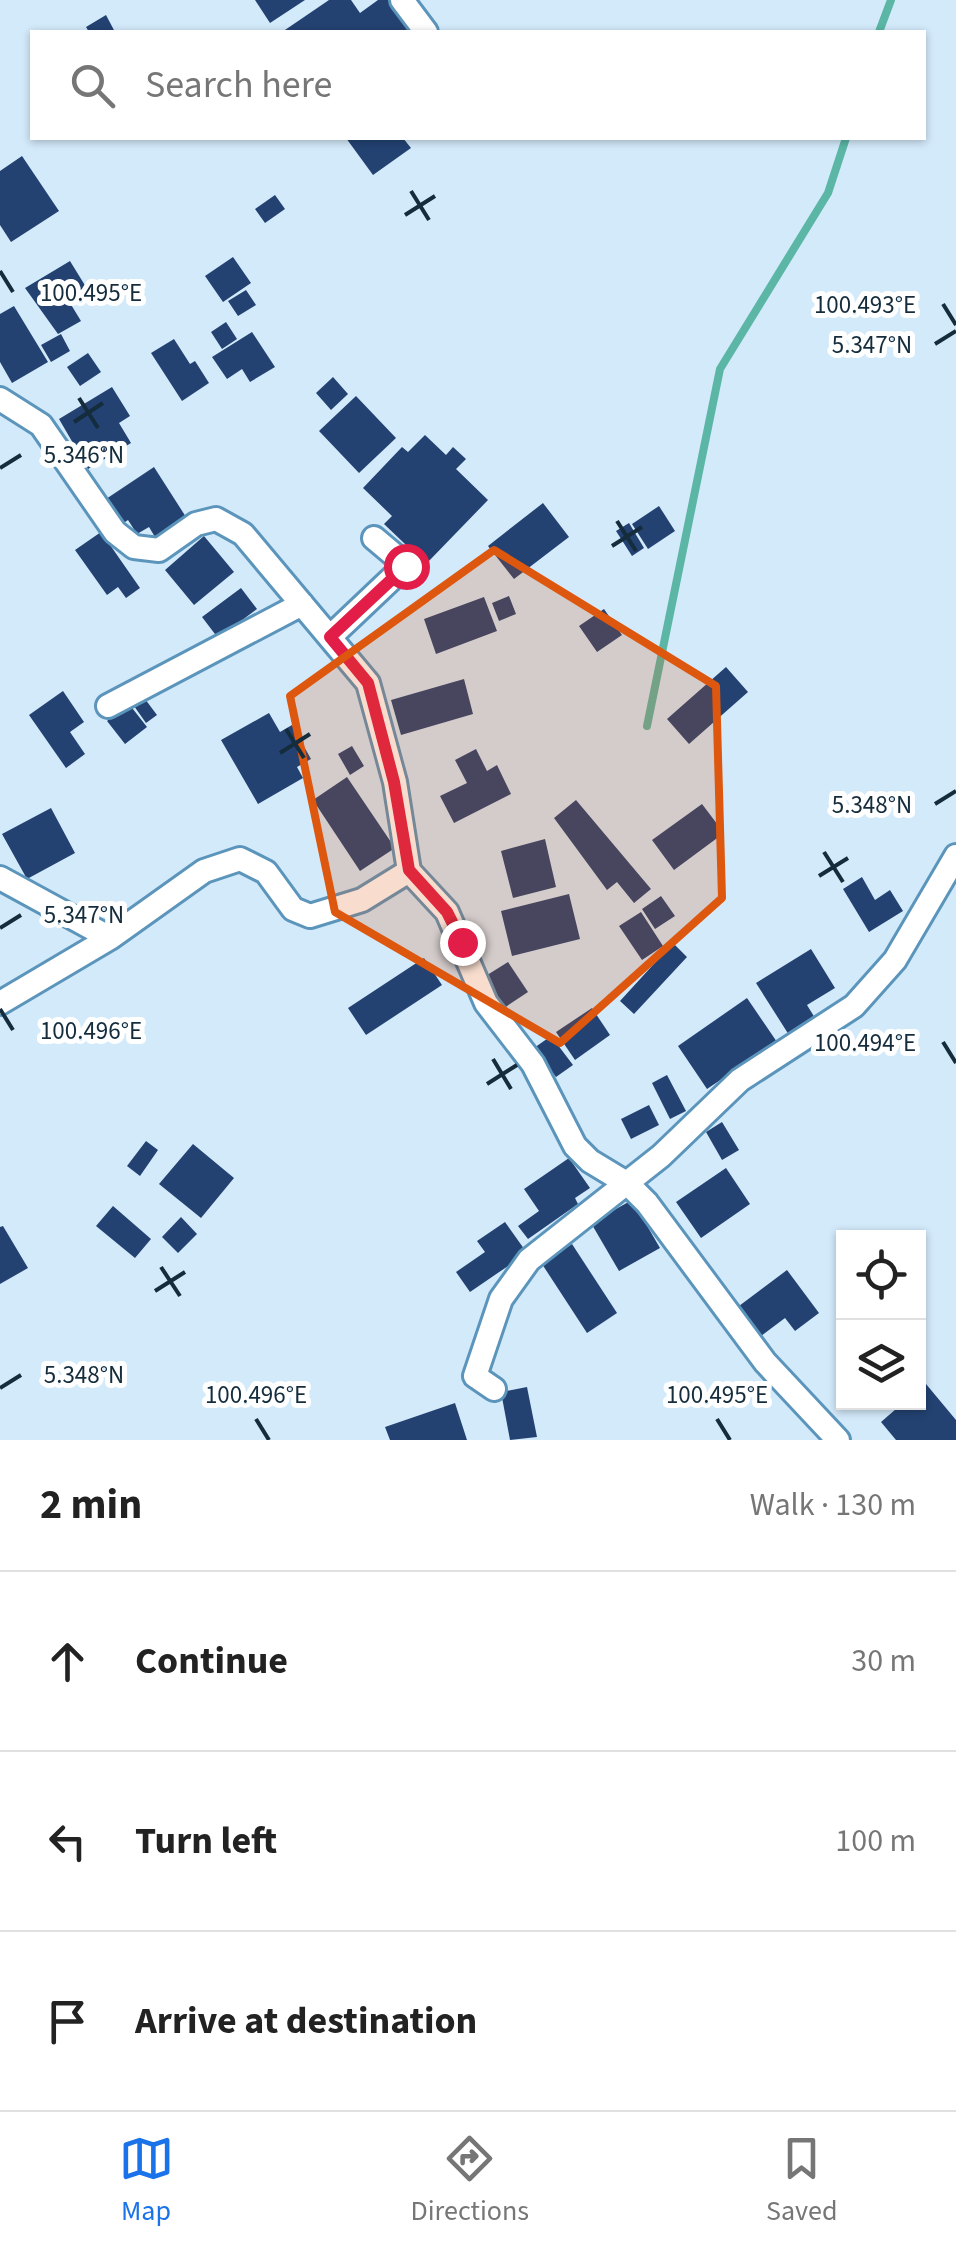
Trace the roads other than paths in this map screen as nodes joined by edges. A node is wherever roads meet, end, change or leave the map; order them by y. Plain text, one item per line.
1 (402, 0) edge
2 (424, 30) edge
3 (0, 400) edge
4 (374, 538) dead end
5 (302, 604) junction
6 (330, 637) junction
7 (108, 706) dead end
8 (956, 856) edge
9 (409, 870) junction
10 (0, 878) edge
11 (110, 938) junction
12 (0, 1002) edge
13 (628, 1184) junction
14 (494, 1388) dead end
15 (838, 1440) edge

1 - 2 street
3 - 5 street
4 - 6 street
5 - 6 street
5 - 7 street
6 - 9 street
8 - 13 street
9 - 11 street
9 - 13 street
10 - 11 street
11 - 12 street
13 - 14 street
13 - 15 street

